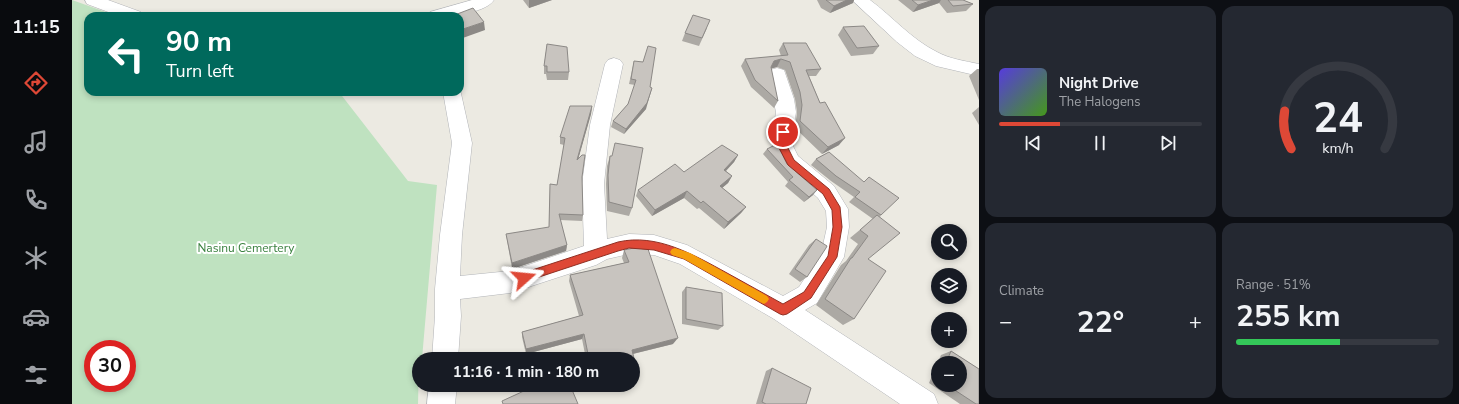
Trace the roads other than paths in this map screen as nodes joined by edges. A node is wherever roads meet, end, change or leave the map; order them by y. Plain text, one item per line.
1 (93, 0) edge
2 (486, 0) edge
3 (860, 0) edge
4 (124, 12) edge
5 (450, 12) edge
6 (614, 64) dead end
7 (979, 70) edge
8 (777, 75) dead end
9 (453, 96) edge
10 (596, 254) junction
11 (447, 289) junction
12 (783, 310) junction
13 (445, 352) edge
14 (442, 392) edge
15 (441, 404) edge
16 (924, 404) edge

1 - 4 street
2 - 5 street
3 - 7 street
6 - 10 street
8 - 12 street
9 - 11 street
10 - 11 street
10 - 12 street
11 - 13 street
12 - 16 street
14 - 15 street

